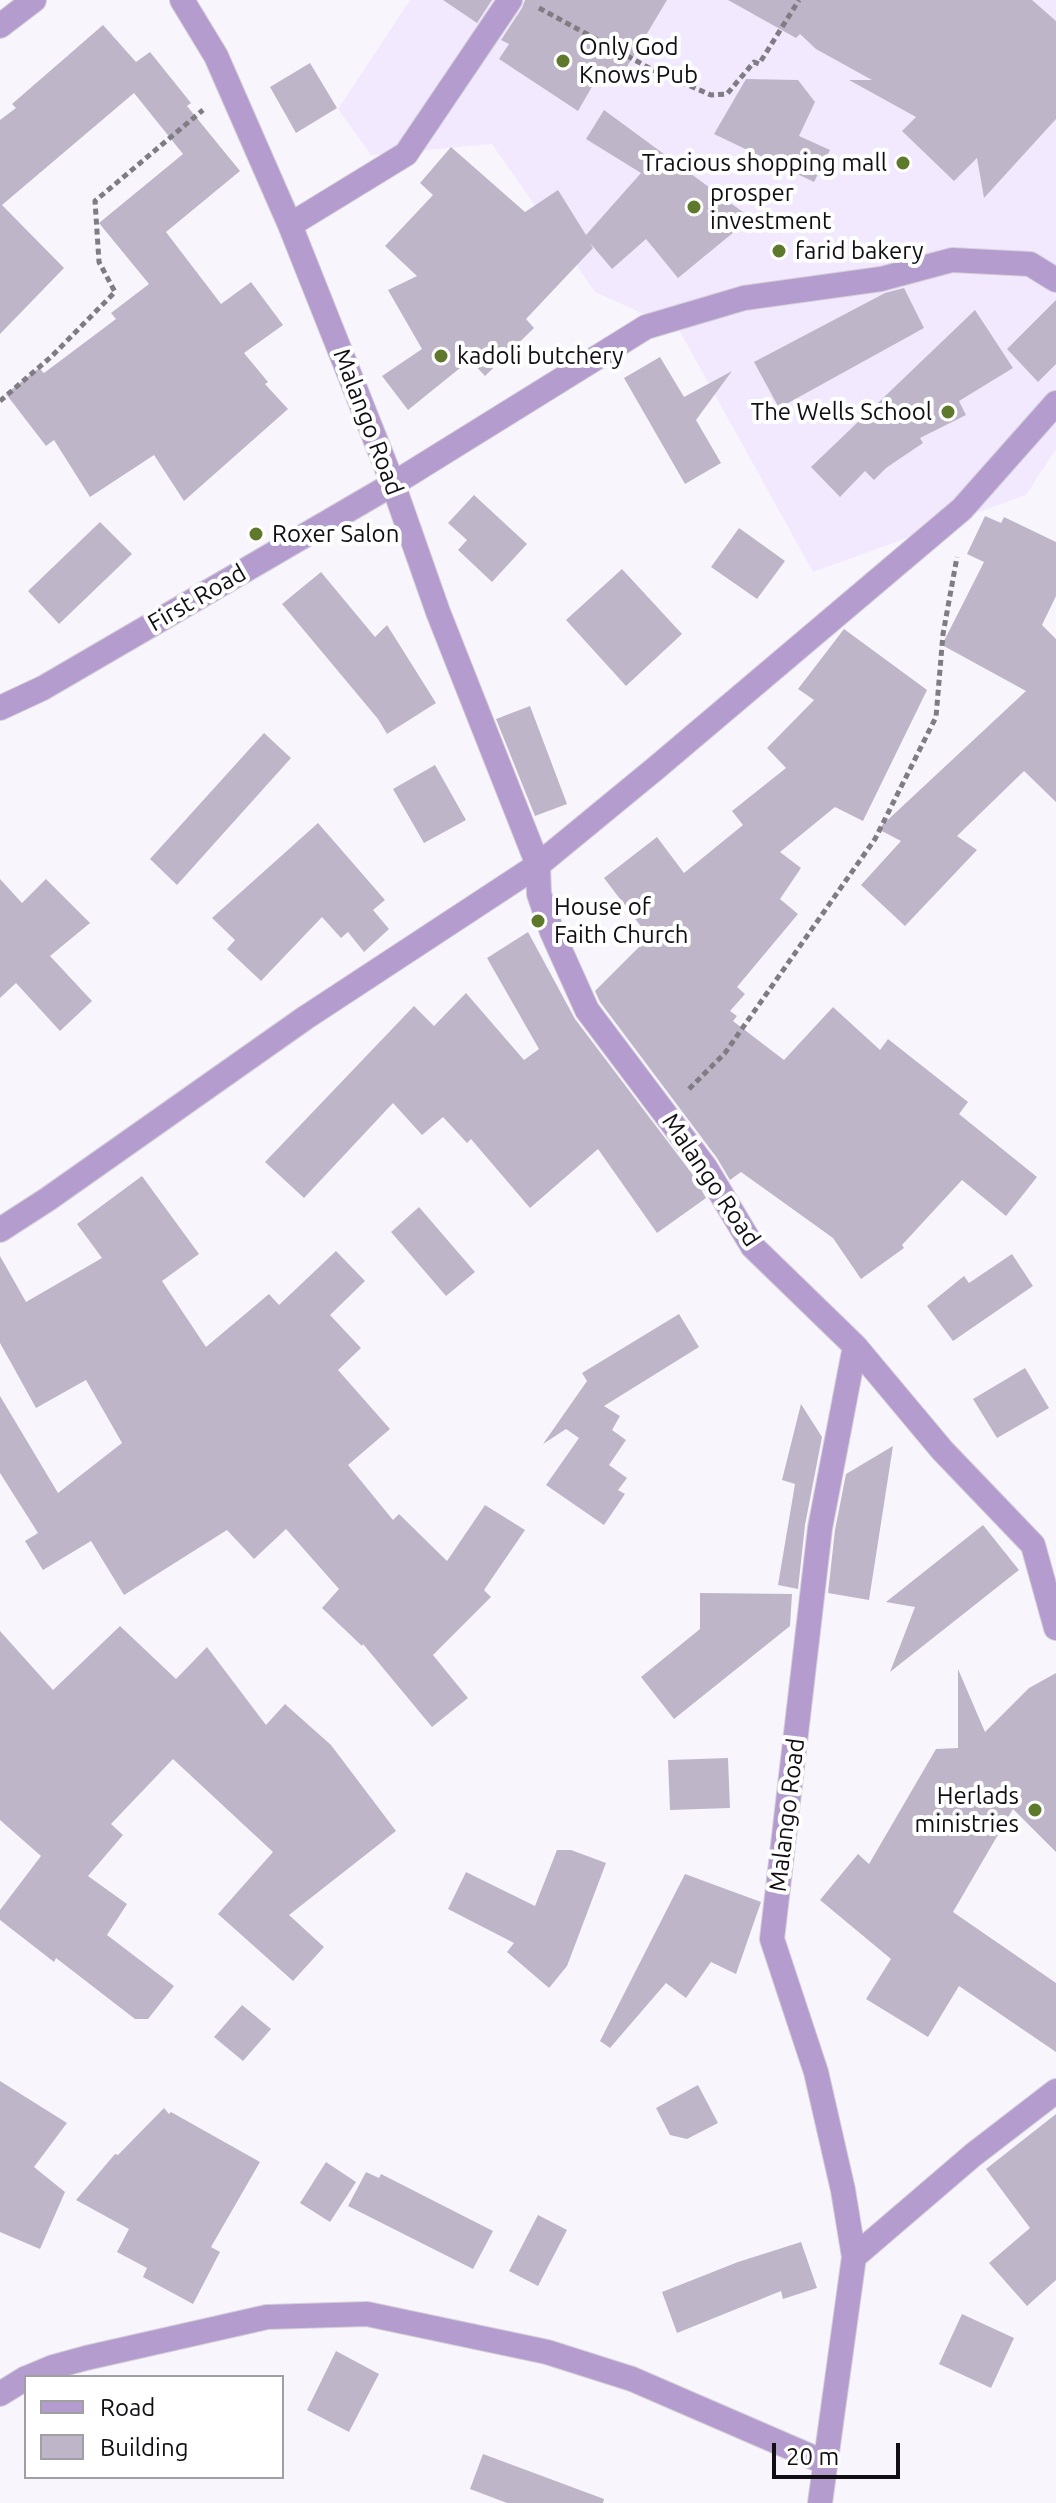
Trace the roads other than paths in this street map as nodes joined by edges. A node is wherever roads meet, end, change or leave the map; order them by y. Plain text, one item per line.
1 (34, 0) edge
2 (182, 0) edge
3 (510, 0) edge
4 (0, 26) edge
5 (290, 225) junction
6 (1056, 280) edge
7 (1056, 403) edge
8 (393, 484) junction
9 (0, 708) edge
10 (538, 865) junction
11 (0, 1230) edge
12 (855, 1346) junction
13 (1056, 1628) edge
14 (1056, 2091) edge
15 (854, 2257) junction
16 (35, 2375) edge
17 (24, 2380) edge
18 (0, 2394) edge
19 (826, 2463) junction
20 (820, 2503) edge

1 - 4 street
2 - 5 street, Malango Road
3 - 5 street
5 - 8 street, Malango Road
6 - 8 street, First Road
7 - 10 street
8 - 9 street, First Road
8 - 10 street, Malango Road
10 - 11 street
10 - 12 street, Malango Road
12 - 13 street
12 - 15 street, Malango Road
14 - 15 street
15 - 19 street, Malango Road
16 - 19 street
17 - 18 street
19 - 20 street, Malango Road

